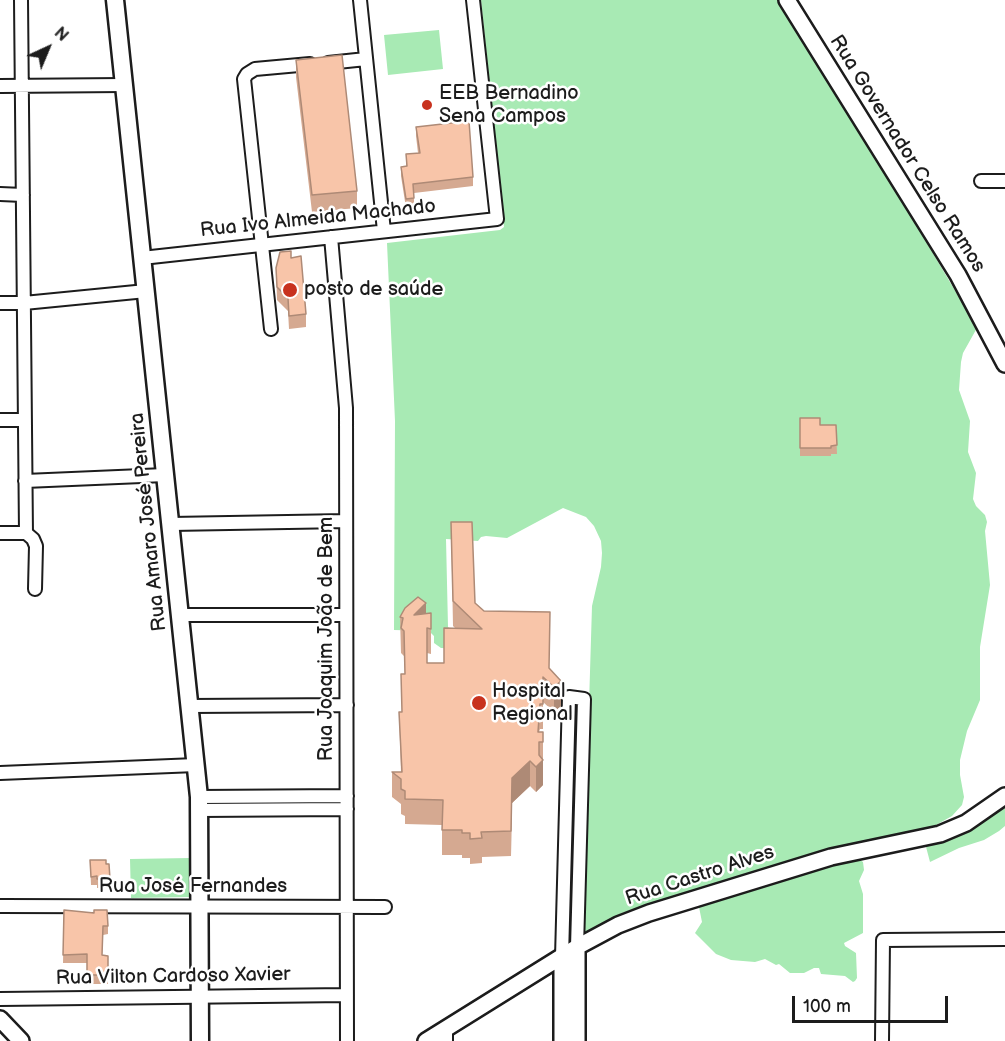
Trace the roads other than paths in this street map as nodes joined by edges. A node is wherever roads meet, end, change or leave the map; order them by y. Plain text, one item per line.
1 (21, 0) edge
2 (115, 0) edge
3 (360, 0) edge
4 (473, 0) edge
5 (787, 0) edge
6 (366, 59) junction
7 (124, 85) junction
8 (0, 86) edge
9 (23, 87) junction
10 (981, 181) dead end
11 (1005, 181) edge
12 (0, 195) edge
13 (23, 195) junction
14 (384, 231) junction
15 (331, 237) junction
16 (262, 245) junction
17 (142, 258) junction
18 (146, 291) junction
19 (0, 303) edge
20 (24, 303) junction
21 (271, 329) dead end
22 (1005, 364) edge
23 (0, 420) edge
24 (25, 420) junction
25 (165, 475) junction
26 (25, 481) junction
27 (346, 521) junction
28 (171, 524) junction
29 (0, 533) edge
30 (26, 533) junction
31 (35, 589) dead end
32 (180, 615) junction
33 (346, 615) junction
34 (346, 705) junction
35 (190, 706) junction
36 (196, 765) junction
37 (0, 773) edge
38 (347, 796) junction
39 (1005, 796) edge
40 (199, 803) junction
41 (347, 809) junction
42 (0, 906) edge
43 (199, 907) junction
44 (346, 907) junction
45 (385, 907) dead end
46 (1005, 939) edge
47 (577, 947) junction
48 (562, 957) junction
49 (347, 995) junction
50 (200, 996) junction
51 (0, 999) edge
52 (0, 1019) edge
53 (446, 1035) edge
54 (21, 1041) edge
55 (200, 1041) edge
56 (347, 1041) edge
57 (426, 1041) edge
58 (562, 1041) edge
59 (577, 1041) edge
60 (882, 1041) edge

1 - 9 street
2 - 7 main road, Rua Amaro José Pereira
3 - 6 street
4 - 14 street, Rua Ivo Almeida Machado
5 - 22 street, Rua Governador Celso Ramos
6 - 14 street
6 - 16 street
7 - 9 street
7 - 17 main road, Rua Amaro José Pereira
8 - 9 street
9 - 13 street
10 - 11 street
12 - 13 street
13 - 20 street
14 - 15 street, Rua Ivo Almeida Machado
15 - 16 street, Rua Ivo Almeida Machado
15 - 27 street, Rua Joaquim João de Bem
16 - 17 street, Rua Ivo Almeida Machado
16 - 21 street
17 - 18 main road, Rua Amaro José Pereira
18 - 20 street
18 - 25 main road, Rua Amaro José Pereira
19 - 20 street
20 - 24 street
23 - 24 street
24 - 26 street
25 - 26 street
25 - 28 main road, Rua Amaro José Pereira
26 - 30 street
27 - 28 street
27 - 33 street, Rua Joaquim João de Bem
28 - 32 main road, Rua Amaro José Pereira
29 - 30 street
30 - 31 street
32 - 33 street
32 - 35 main road, Rua Amaro José Pereira
33 - 34 street, Rua Joaquim João de Bem
34 - 35 street
34 - 38 street, Rua Joaquim João de Bem
35 - 36 main road, Rua Amaro José Pereira
36 - 37 street
36 - 40 main road, Rua Amaro José Pereira
38 - 40 street
38 - 41 street, Rua Joaquim João de Bem
39 - 47 street, Rua Castro Alves
40 - 41 street
40 - 43 main road, Rua Amaro José Pereira
41 - 44 street, Rua Joaquim João de Bem
42 - 43 street, Rua José Fernandes
43 - 44 street, Rua José Fernandes
43 - 50 main road, Rua Amaro José Pereira
44 - 45 street, Rua José Fernandes
44 - 49 street, Rua Joaquim João de Bem
46 - 60 street
47 - 48 street, Rua Castro Alves
47 - 48 street
47 - 59 street
48 - 53 street, Rua Castro Alves
48 - 58 street
49 - 50 street, Rua Vilton Cardoso Xavier
49 - 56 street, Rua Joaquim João de Bem
50 - 51 street, Rua Vilton Cardoso Xavier
50 - 55 main road, Rua Amaro José Pereira
52 - 54 street
53 - 57 street, Rua Castro Alves

